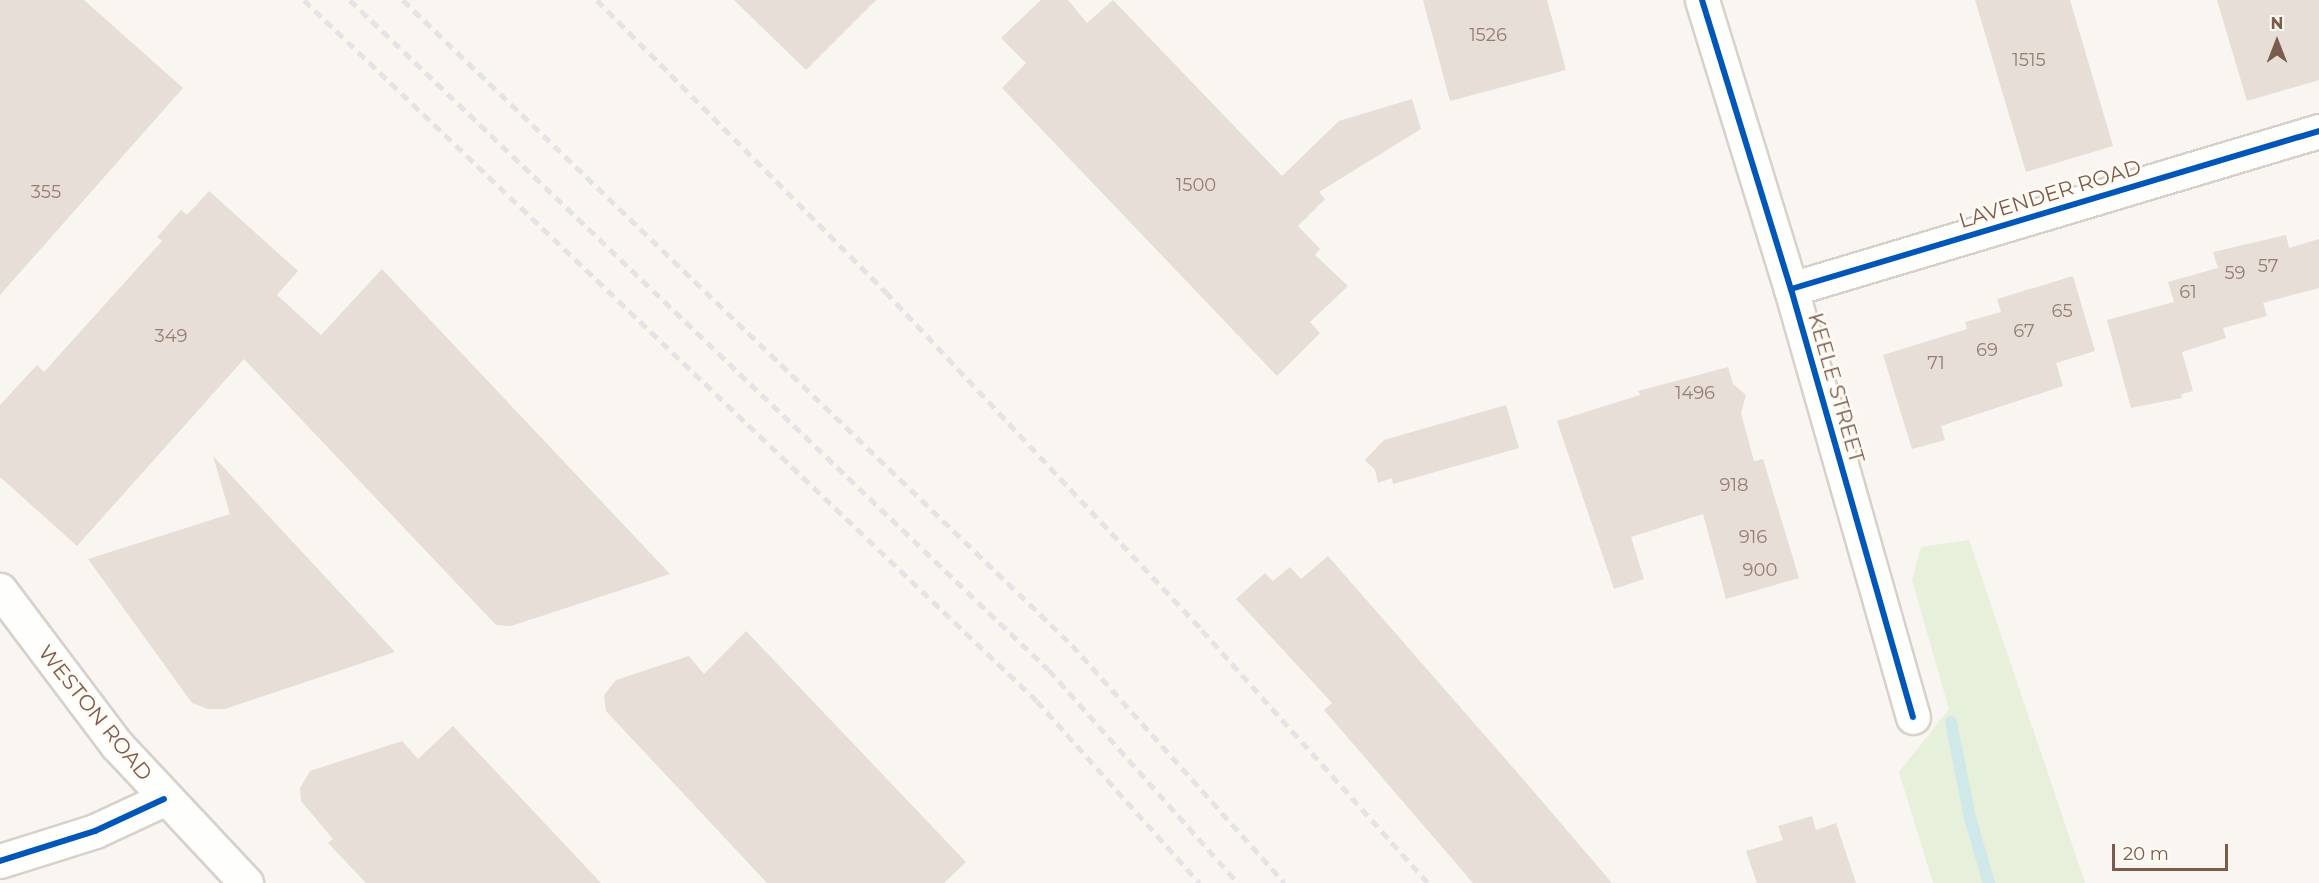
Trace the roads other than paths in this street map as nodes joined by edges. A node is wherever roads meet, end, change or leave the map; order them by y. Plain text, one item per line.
1 (1702, 0) edge
2 (2319, 131) edge
3 (1791, 290) junction
4 (0, 590) edge
5 (1913, 717) dead end
6 (164, 799) junction
7 (0, 861) edge
8 (246, 883) edge

1 - 3 street, KEELE STREET
2 - 3 street, LAVENDER ROAD
3 - 5 street, KEELE STREET
4 - 6 street, WESTON ROAD
6 - 7 street
6 - 8 street, WESTON ROAD

